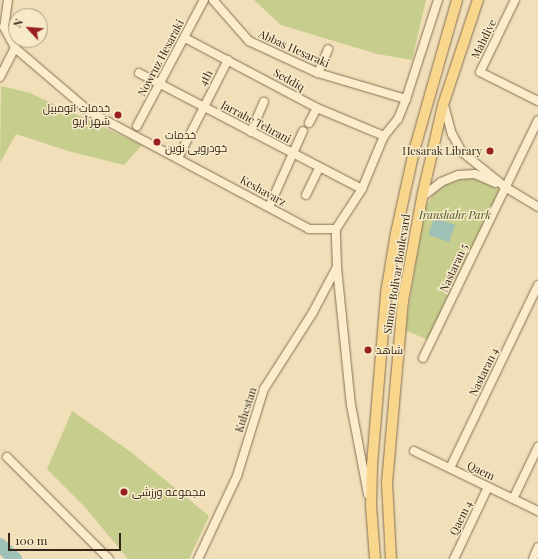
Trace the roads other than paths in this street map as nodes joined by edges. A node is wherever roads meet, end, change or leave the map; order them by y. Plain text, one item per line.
1 (8, 0) edge
2 (204, 0) edge
3 (213, 0) edge
4 (438, 0) edge
5 (457, 0) edge
6 (478, 0) edge
7 (515, 0) edge
8 (2, 27) edge
9 (8, 37) edge
10 (185, 38) junction
11 (15, 48) joint
12 (328, 49) dead end
13 (228, 60) junction
14 (1, 71) edge
15 (139, 73) dead end
16 (318, 73) junction
17 (160, 84) junction
18 (406, 99) junction
19 (264, 102) dead end
20 (538, 102) edge
21 (443, 105) junction
22 (203, 107) junction
23 (317, 108) junction
24 (538, 120) edge
25 (310, 123) dead end
26 (137, 126) dead end
27 (251, 132) junction
28 (303, 132) dead end
29 (384, 136) junction
30 (294, 154) junction
31 (178, 158) junction
32 (319, 168) junction
33 (505, 187) junction
34 (362, 189) junction
35 (306, 195) dead end
36 (422, 197) junction
37 (269, 207) junction
38 (538, 207) edge
39 (336, 229) junction
40 (337, 267) junction
41 (538, 285) edge
42 (424, 358) dead end
43 (538, 447) edge
44 (414, 451) dead end
45 (7, 457) dead end
46 (450, 468) junction
47 (488, 487) junction
48 (513, 499) junction
49 (371, 506) junction
50 (538, 511) edge
51 (538, 547) edge
52 (109, 559) edge
53 (198, 559) edge
54 (375, 559) edge
55 (391, 559) edge
56 (454, 559) edge
57 (532, 559) edge

1 - 8 street, Keshavarz
2 - 10 street, Nowruz Hesaraki
3 - 16 street, Abbas Hesaraki
4 - 18 street
5 - 49 main road, Simon Bolivar Boulevard
6 - 21 main road, Simon Bolivar Boulevard
7 - 20 street, Mahdiye
8 - 9 street, Keshavarz
10 - 13 street, Seddiq
10 - 17 street, Nowruz Hesaraki
11 - 14 street
11 - 31 street, Keshavarz
12 - 16 street
13 - 22 street, 4th
13 - 23 street, Seddiq
15 - 17 street, Jarrahe Tehrani
16 - 18 street, Abbas Hesaraki
17 - 22 street, Jarrahe Tehrani
17 - 26 street, Nowruz Hesaraki
18 - 29 street
19 - 27 street
21 - 33 street
21 - 36 main road, Simon Bolivar Boulevard
22 - 27 street, Jarrahe Tehrani
22 - 31 street, 4th
23 - 25 street
23 - 29 street, Seddiq
24 - 33 street, Nastaran 5
27 - 30 street, Jarrahe Tehrani
28 - 30 street
29 - 34 street
30 - 32 street, Jarrahe Tehrani
30 - 37 street
31 - 37 street, Keshavarz
32 - 34 street, Jarrahe Tehrani
32 - 35 street
33 - 36 street
33 - 38 street
33 - 42 street, Nastaran 5
34 - 39 street
36 - 55 main road, Simon Bolivar Boulevard
37 - 39 street, Keshavarz
39 - 40 street, Kuhestan
40 - 49 street
40 - 53 street, Kuhestan
41 - 46 street, Nastaran 4
43 - 48 street
44 - 46 street, Qaem
45 - 52 street
46 - 47 street, Qaem
47 - 48 street, Qaem
47 - 56 street, Qaem 4
48 - 50 street, Qaem
49 - 54 main road, Simon Bolivar Boulevard
51 - 57 street

